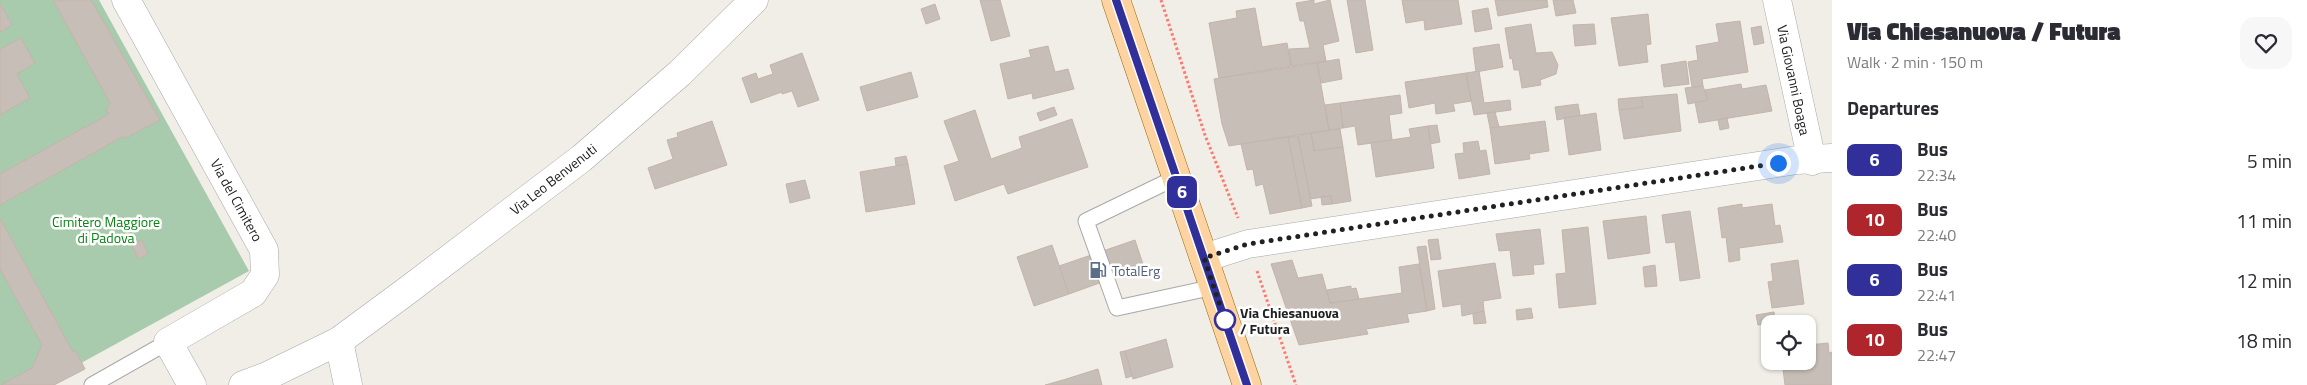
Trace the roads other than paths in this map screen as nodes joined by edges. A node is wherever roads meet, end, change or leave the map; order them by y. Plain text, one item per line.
1 (126, 0) edge
2 (754, 0) edge
3 (1116, 0) edge
4 (1777, 0) edge
5 (1813, 160) edge
6 (1177, 177) junction
7 (1204, 258) junction
8 (1214, 287) junction
9 (339, 341) junction
10 (168, 342) junction
11 (92, 385) edge
12 (192, 385) edge
13 (242, 385) edge
14 (348, 385) edge
15 (1247, 385) edge

1 - 10 street, Via del Cimitero
2 - 9 street, Via Leo Benvenuti
3 - 6 main road
4 - 5 street, Via Giovanni Boaga
5 - 7 street
6 - 7 main road
6 - 8 lane
7 - 8 main road
8 - 15 main road
9 - 13 street, Via Leo Benvenuti
9 - 14 street
10 - 11 lane, Via del Cimitero
10 - 12 street

